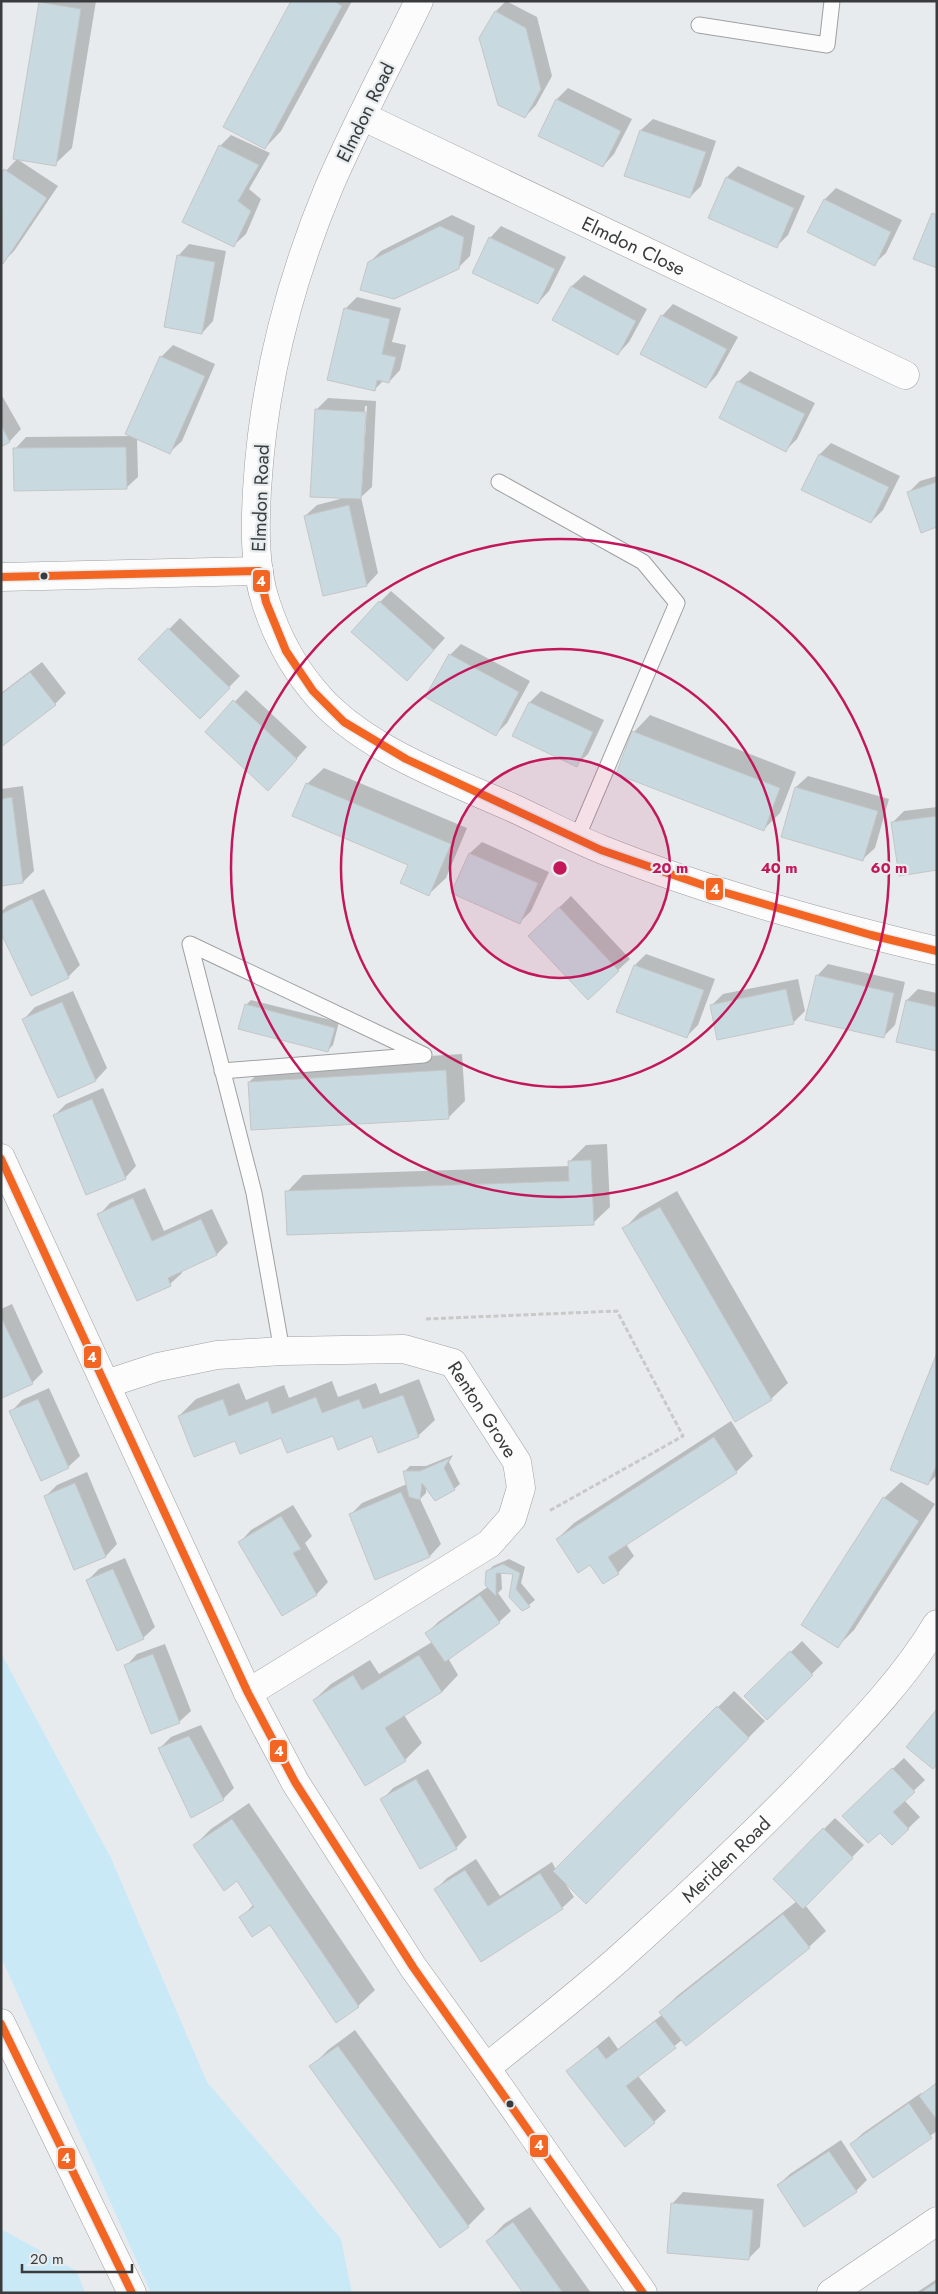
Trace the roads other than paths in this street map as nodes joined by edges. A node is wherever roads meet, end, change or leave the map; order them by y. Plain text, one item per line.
1 (419, 1) edge
2 (832, 1) edge
3 (699, 25) dead end
4 (362, 116) junction
5 (905, 375) dead end
6 (499, 482) dead end
7 (259, 571) junction
8 (1, 577) edge
9 (577, 838) junction
10 (937, 951) edge
11 (222, 1071) junction
12 (1, 1158) edge
13 (282, 1350) junction
14 (106, 1384) junction
15 (937, 1624) edge
16 (248, 1693) junction
17 (1, 2023) edge
18 (486, 2068) junction
19 (937, 2221) edge
20 (132, 2293) edge
21 (643, 2293) edge
22 (831, 2293) edge

1 - 4 street, Elmdon Road
2 - 3 lane
4 - 5 street, Elmdon Close
4 - 7 street, Elmdon Road
6 - 9 lane
7 - 8 street
7 - 9 street, Elmdon Road
9 - 10 street, Elmdon Road
11 - 11 lane
11 - 13 lane
12 - 14 street
13 - 14 street, Renton Grove
13 - 16 street, Renton Grove
14 - 16 street
15 - 18 street, Meriden Road
16 - 18 street
17 - 20 street
18 - 21 street
19 - 22 street

